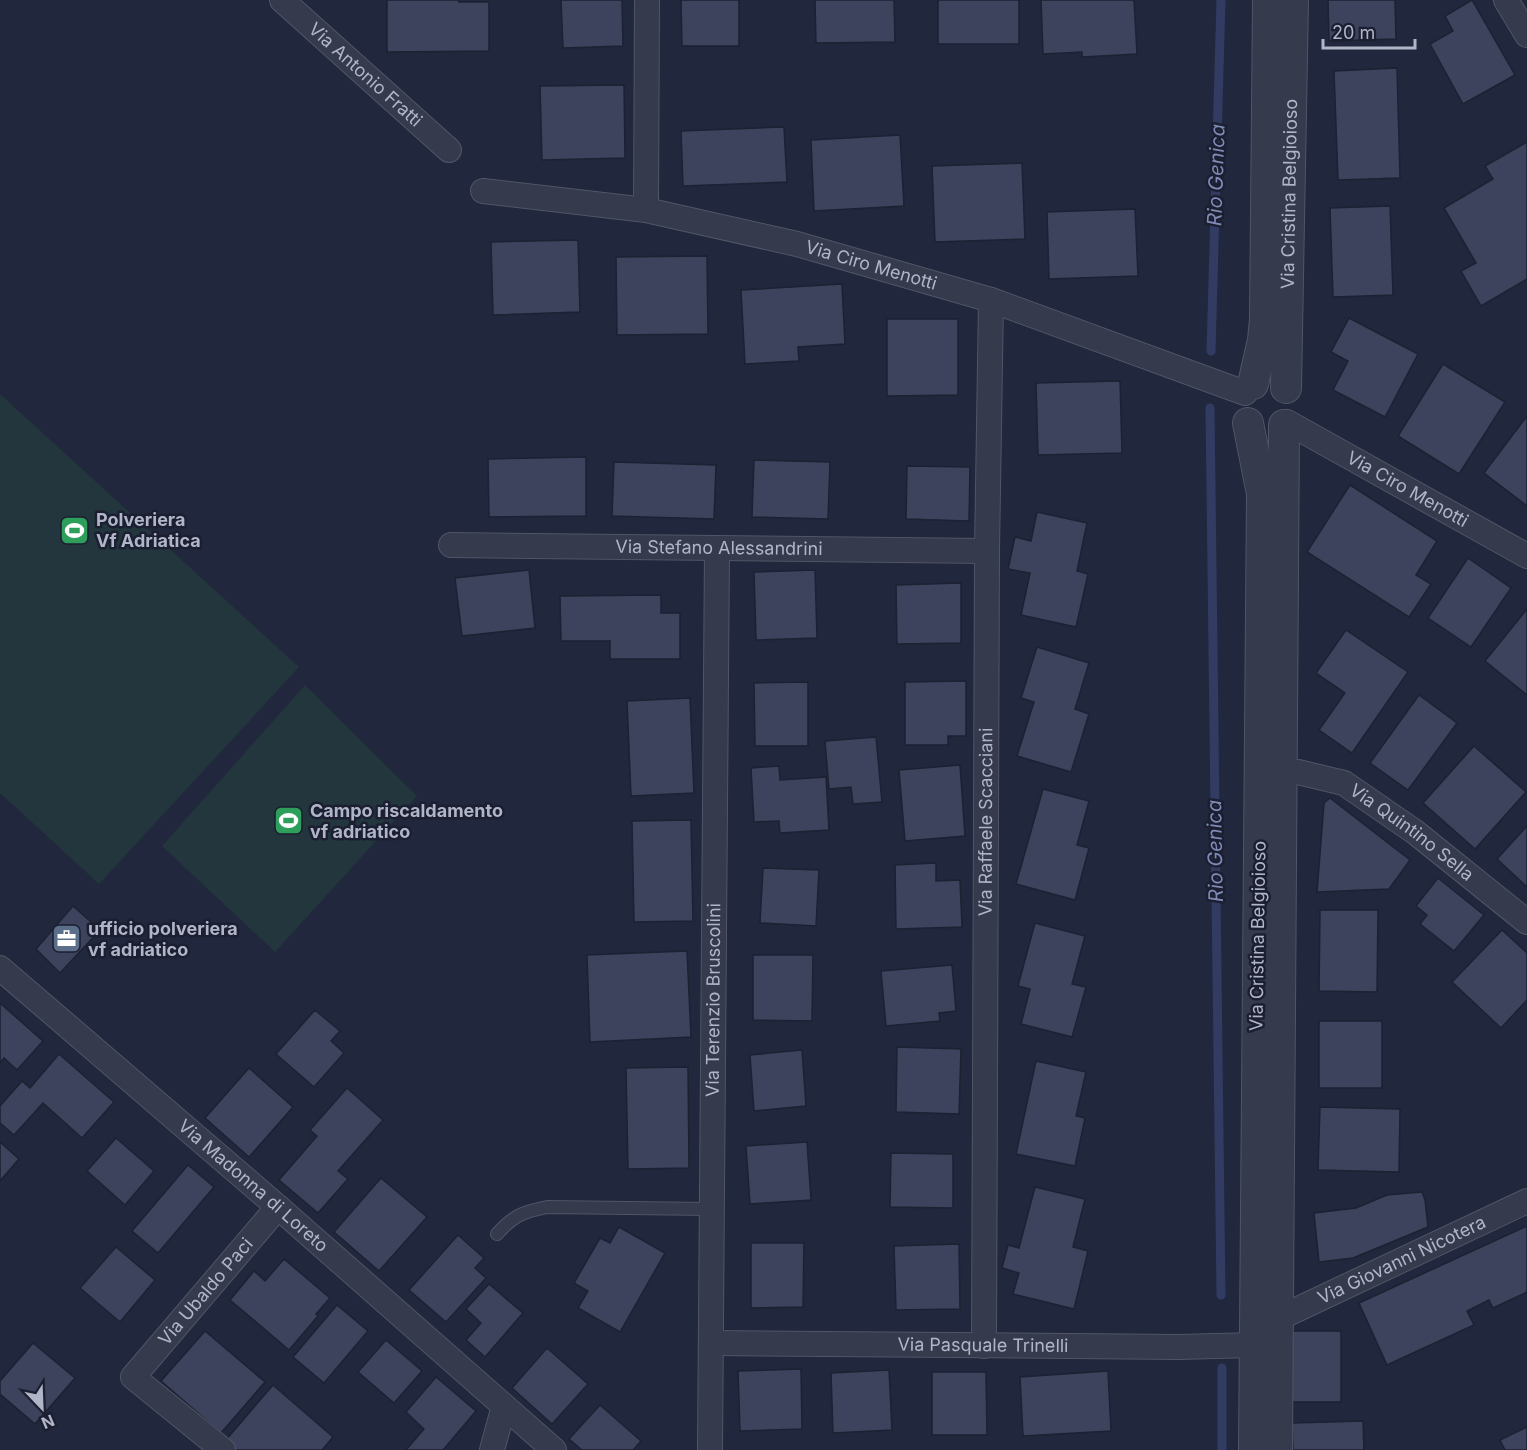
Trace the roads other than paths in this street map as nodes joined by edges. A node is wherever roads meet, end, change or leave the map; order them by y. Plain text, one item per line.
1 (282, 0) edge
2 (647, 0) edge
3 (1268, 0) edge
4 (1293, 0) edge
5 (1506, 0) edge
6 (1527, 35) edge
7 (449, 150) dead end
8 (483, 191) dead end
9 (645, 210) junction
10 (991, 300) junction
11 (1286, 388) junction
12 (1249, 389) junction
13 (1248, 423) junction
14 (1285, 424) junction
15 (451, 545) dead end
16 (717, 549) junction
17 (987, 551) junction
18 (1527, 556) edge
19 (1282, 772) junction
20 (1527, 922) edge
21 (0, 968) edge
22 (1527, 1202) edge
23 (278, 1207) junction
24 (711, 1209) junction
25 (497, 1234) dead end
26 (1278, 1319) junction
27 (711, 1343) junction
28 (1254, 1345) junction
29 (984, 1346) junction
30 (504, 1406) junction
31 (223, 1450) edge
32 (492, 1450) edge
33 (554, 1450) edge
34 (710, 1450) edge
35 (1254, 1450) edge
36 (1277, 1450) edge

1 - 7 street, Via Antonio Fratti
2 - 9 street
3 - 12 street, Via Cristina Belgioioso
4 - 11 street, Via Cristina Belgioioso
5 - 6 street
8 - 9 street, Via Ciro Menotti
9 - 10 street, Via Ciro Menotti
10 - 12 street, Via Ciro Menotti
10 - 17 street, Via Raffaele Scacciani
11 - 12 street
11 - 14 street, Via Cristina Belgioioso
12 - 13 street, Via Cristina Belgioioso
13 - 14 street
13 - 28 street, Via Cristina Belgioioso
14 - 18 street, Via Ciro Menotti
14 - 19 street, Via Cristina Belgioioso
15 - 16 street, Via Stefano Alessandrini
16 - 17 street, Via Stefano Alessandrini
16 - 24 street, Via Terenzio Bruscolini
17 - 29 street, Via Raffaele Scacciani
19 - 20 street, Via Quintino Sella
19 - 26 street, Via Cristina Belgioioso
21 - 23 street, Via Madonna di Loreto
22 - 26 street, Via Giovanni Nicotera
23 - 30 street, Via Madonna di Loreto
23 - 31 street, Via Ubaldo Paci
24 - 25 lane
24 - 27 street, Via Terenzio Bruscolini
26 - 36 street, Via Cristina Belgioioso
27 - 29 street, Via Pasquale Trinelli
27 - 34 street, Via Terenzio Bruscolini
28 - 29 street, Via Pasquale Trinelli
28 - 35 street, Via Cristina Belgioioso
30 - 32 street
30 - 33 street, Via Madonna di Loreto

